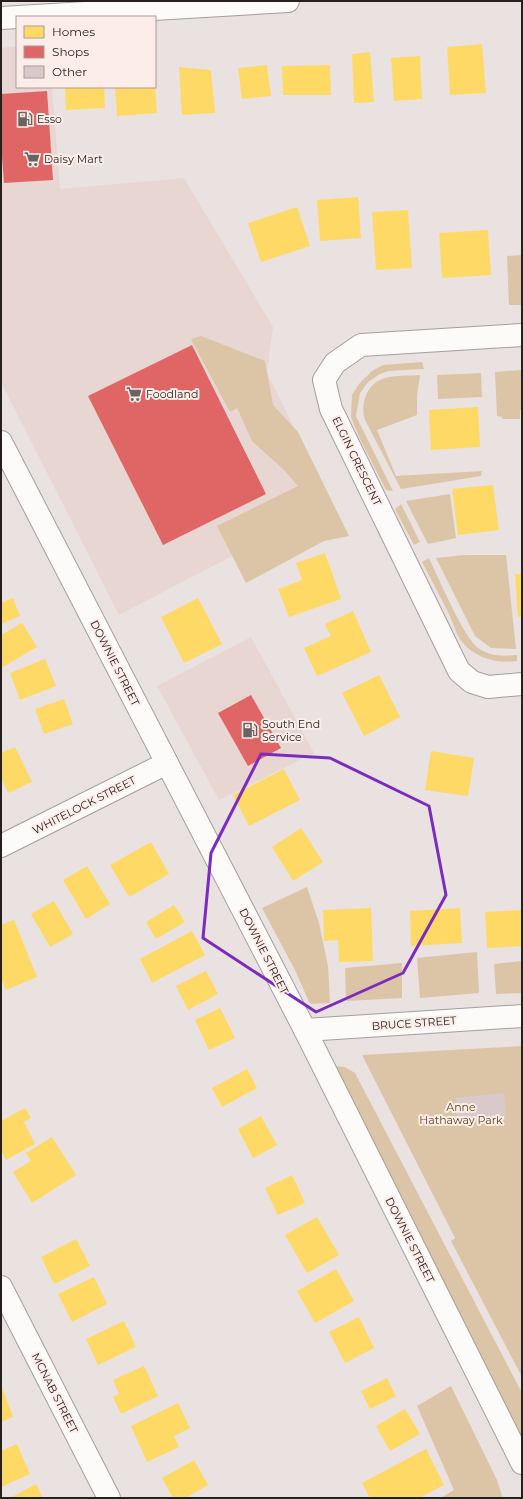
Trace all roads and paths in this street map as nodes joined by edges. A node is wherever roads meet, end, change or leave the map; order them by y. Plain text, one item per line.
1 (288, 1) edge
2 (35, 16) edge
3 (16, 17) edge
4 (1, 18) edge
5 (522, 335) edge
6 (1, 442) edge
7 (522, 684) edge
8 (167, 763) junction
9 (1, 846) edge
10 (522, 1016) edge
11 (305, 1030) junction
12 (1, 1287) edge
13 (522, 1463) edge
14 (109, 1498) edge

1 - 2 street
3 - 4 street
5 - 7 street, ELGIN CRESCENT
6 - 8 street, DOWNIE STREET
8 - 9 street, WHITELOCK STREET
8 - 11 street, DOWNIE STREET
10 - 11 street, BRUCE STREET
11 - 13 street, DOWNIE STREET
12 - 14 street, MCNAB STREET

